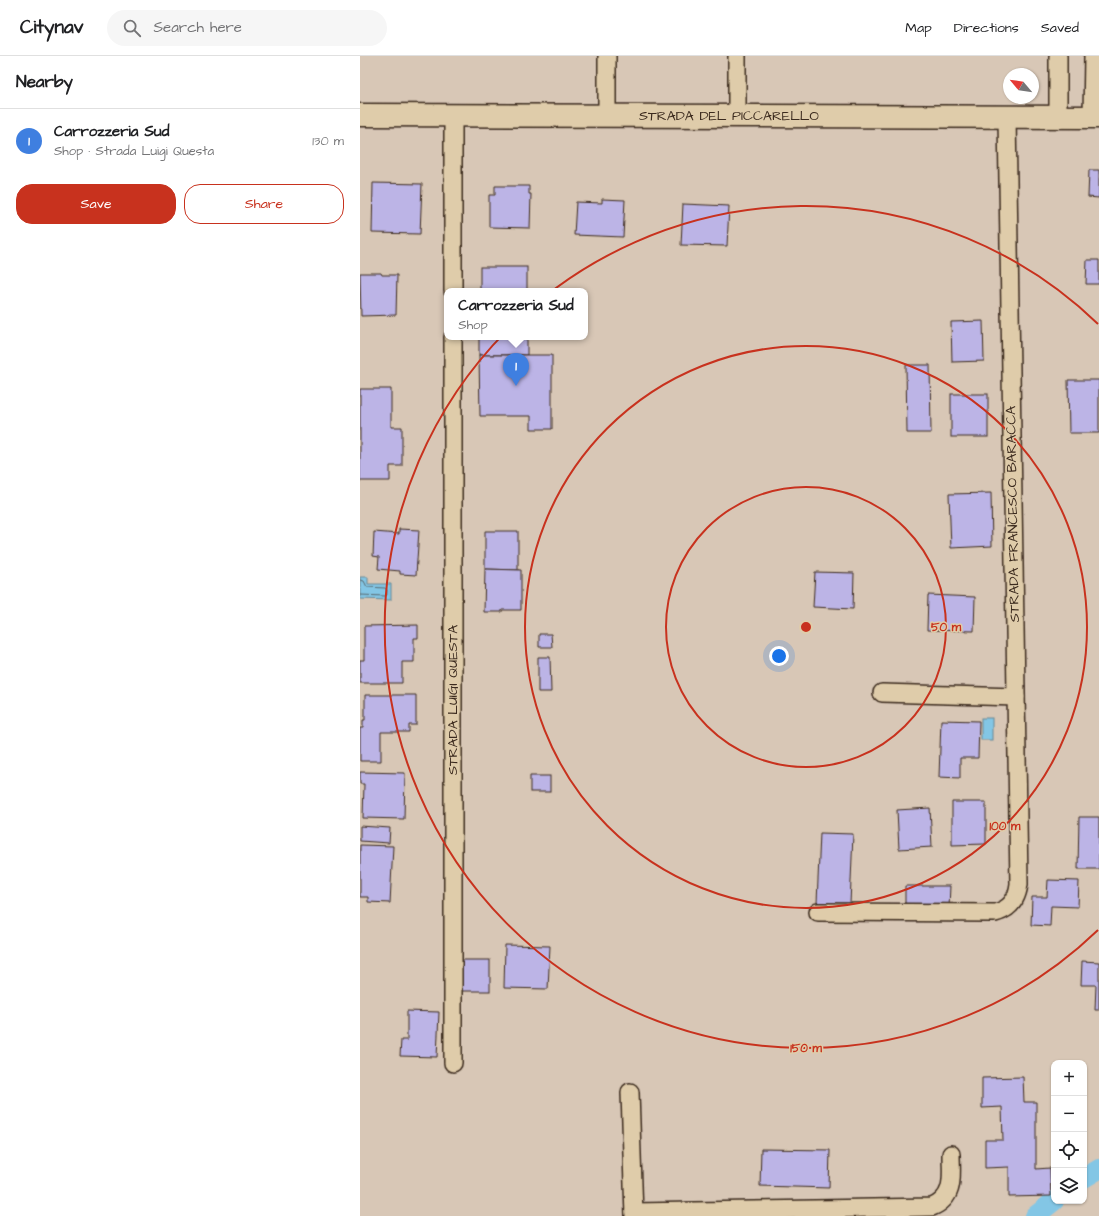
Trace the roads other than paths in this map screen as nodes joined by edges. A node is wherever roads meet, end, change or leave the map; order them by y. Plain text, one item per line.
1 (607, 56) edge
2 (737, 56) edge
3 (1058, 56) edge
4 (1093, 56) edge
5 (360, 114) edge
6 (453, 115) junction
7 (607, 116) junction
8 (737, 116) junction
9 (1007, 117) junction
10 (1058, 117) junction
11 (1095, 117) edge
12 (453, 288) edge
13 (453, 340) edge
14 (882, 693) dead end
15 (1016, 697) junction
16 (818, 912) dead end
17 (453, 1063) dead end
18 (630, 1092) dead end
19 (951, 1154) dead end
20 (634, 1214) edge

1 - 7 street
2 - 8 street
3 - 10 street
4 - 11 street
5 - 6 street, STRADA DEL PICCARELLO
6 - 7 street, STRADA DEL PICCARELLO
6 - 12 street
7 - 8 street, STRADA DEL PICCARELLO
8 - 9 street, STRADA DEL PICCARELLO
9 - 10 street, STRADA DEL PICCARELLO
9 - 15 street, STRADA FRANCESCO BARACCA
10 - 11 street, STRADA DEL PICCARELLO
13 - 17 street, STRADA LUIGI QUESTA
14 - 15 street
15 - 16 street, STRADA FRANCESCO BARACCA
18 - 20 street
19 - 20 street

